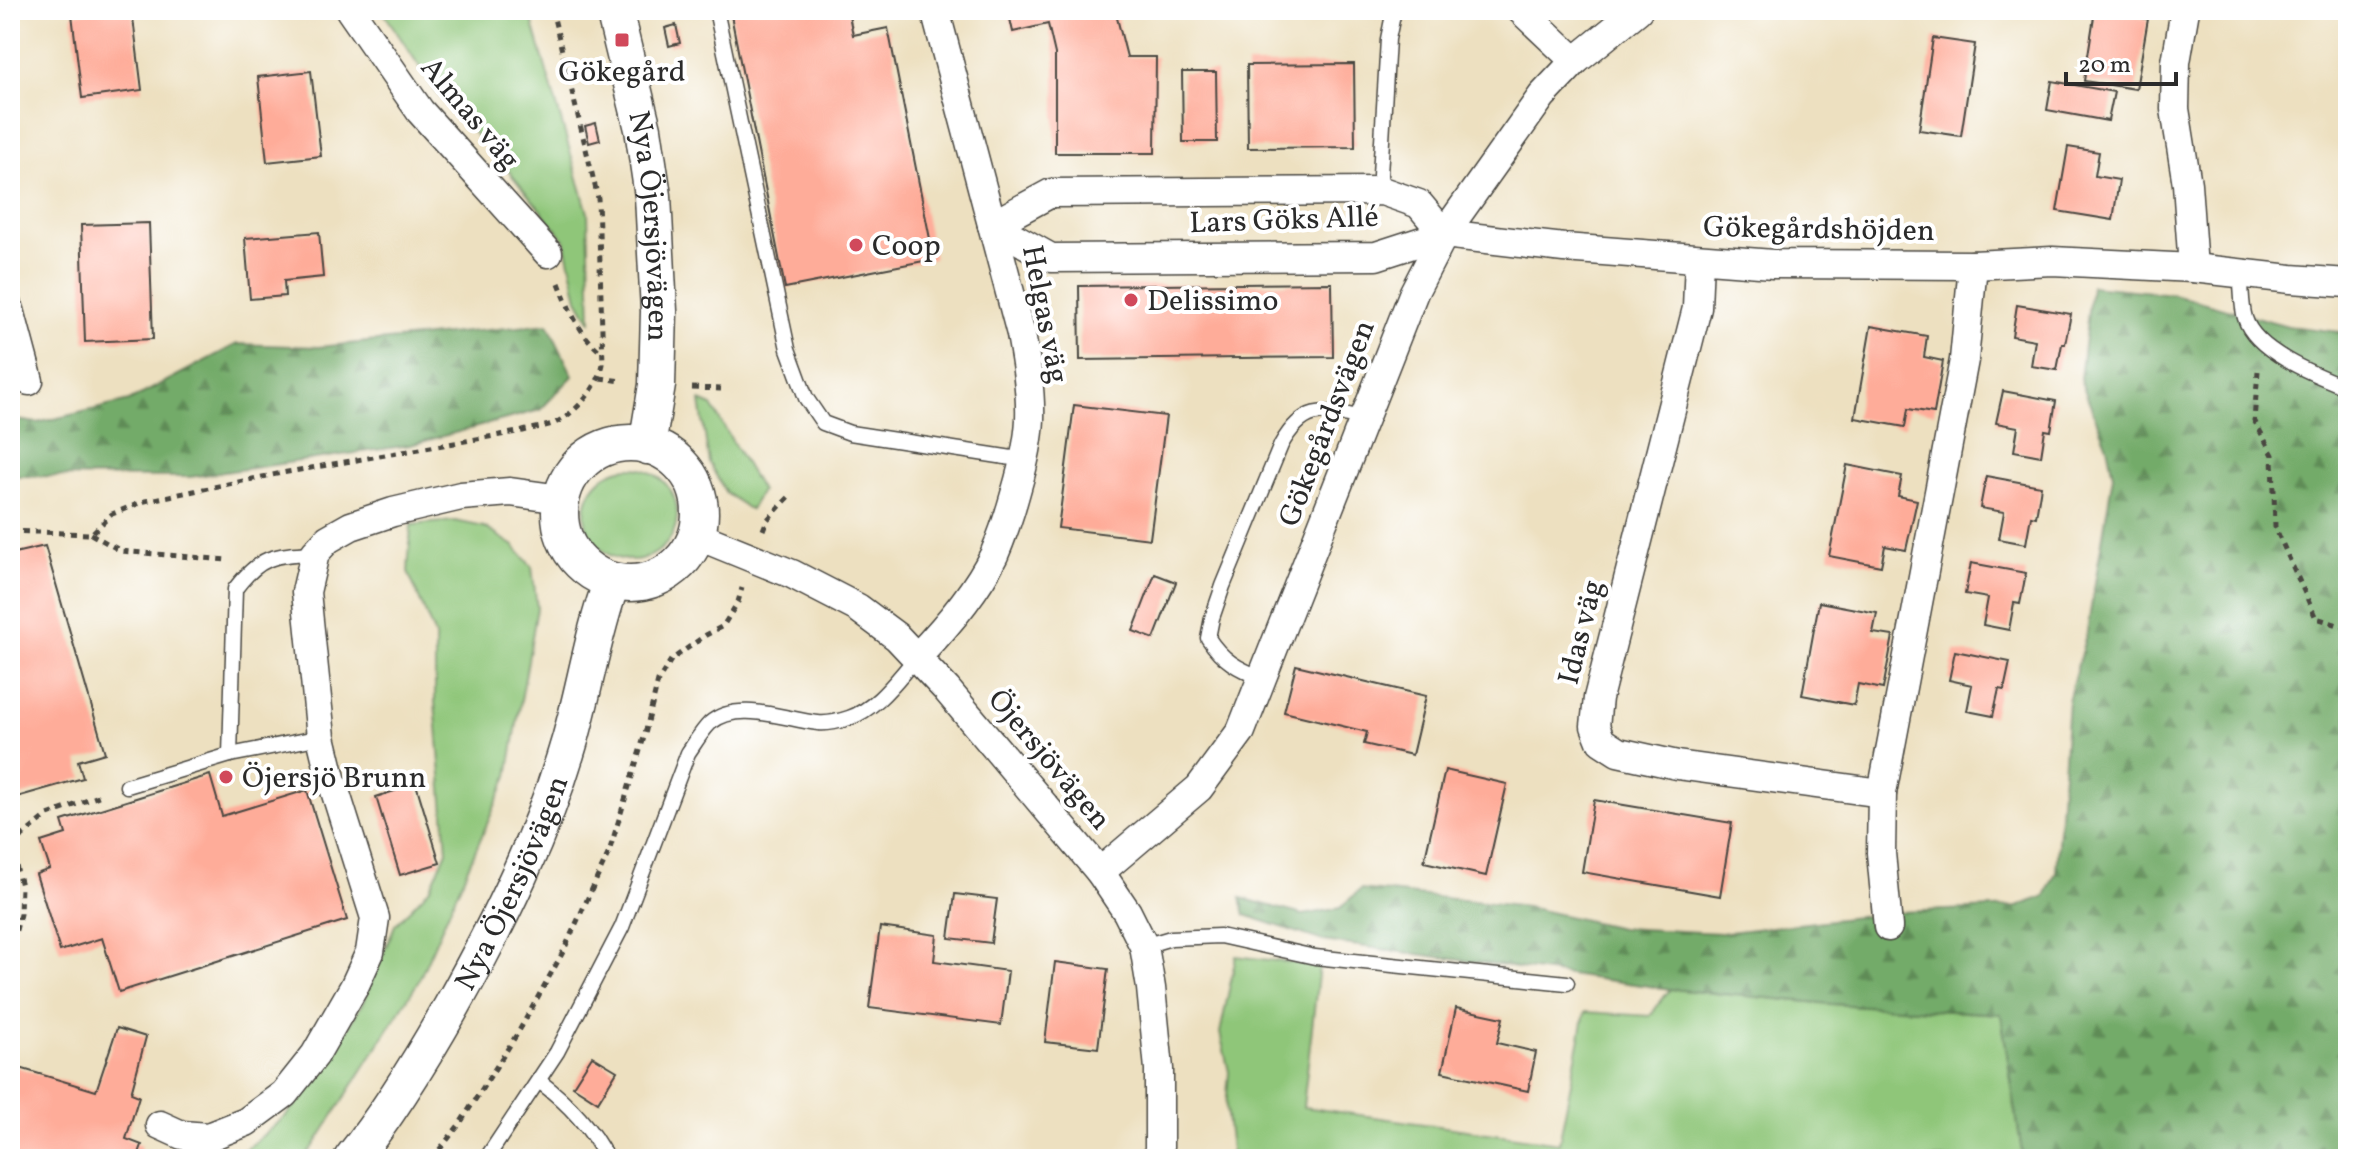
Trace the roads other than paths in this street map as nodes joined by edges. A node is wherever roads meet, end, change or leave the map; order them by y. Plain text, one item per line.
1 (350, 10) edge
2 (614, 10) edge
3 (716, 10) edge
4 (935, 10) edge
5 (1394, 10) edge
6 (1521, 10) edge
7 (1638, 10) edge
8 (2185, 10) edge
9 (1575, 61) junction
10 (1382, 191) junction
11 (992, 225) junction
12 (1444, 234) junction
13 (548, 253) road end
14 (1699, 259) junction
15 (1973, 265) junction
16 (2193, 268) junction
17 (2240, 274) junction
18 (2348, 283) edge
19 (10, 310) edge
20 (29, 381) dead end
21 (2348, 388) edge
22 (1364, 418) junction
23 (647, 446) junction
24 (1025, 460) junction
25 (561, 499) junction
26 (696, 535) junction
27 (315, 553) junction
28 (612, 581) junction
29 (917, 657) junction
30 (1262, 678) junction
31 (321, 737) junction
32 (230, 755) junction
33 (127, 786) road end
34 (1882, 793) junction
35 (1100, 872) junction
36 (1888, 927) dead end
37 (1144, 946) junction
38 (1567, 983) dead end
39 (539, 1081) junction
40 (160, 1125) dead end
41 (352, 1159) edge
42 (486, 1159) edge
43 (607, 1159) edge
44 (1159, 1159) edge

1 - 13 street, Almas väg
2 - 23 street, Nya Öjersjövägen
3 - 24 lane
4 - 11 street, Helgas väg
5 - 10 lane
6 - 9 street
7 - 9 street, Gökegårdsvägen
8 - 16 street
9 - 12 street, Gökegårdsvägen
10 - 11 street, Lars Göks Allé
10 - 12 street, Lars Göks Allé
11 - 12 street, Lars Göks Allé
11 - 24 street, Helgas väg
12 - 14 street, Gökegårdshöjden
12 - 22 street, Gökegårdsvägen
14 - 15 street, Gökegårdshöjden
14 - 34 street, Idas väg
15 - 16 street, Gökegårdshöjden
15 - 34 street
16 - 17 street, Gökegårdshöjden
17 - 18 street, Gökegårdshöjden
17 - 21 lane
19 - 20 street
22 - 30 street, Gökegårdsvägen
22 - 30 lane
23 - 25 street
23 - 26 street
24 - 29 street, Helgas väg
25 - 27 street
25 - 28 street
26 - 28 street
26 - 29 street, Öjersjövägen
27 - 31 street
27 - 32 lane
28 - 41 street, Nya Öjersjövägen
29 - 35 street, Öjersjövägen
29 - 39 lane
30 - 35 street, Gökegårdsvägen
31 - 32 lane
31 - 40 street
32 - 33 lane
34 - 36 street
35 - 37 street, Öjersjövägen
37 - 38 lane
37 - 44 street, Öjersjövägen
39 - 42 lane
39 - 43 lane

